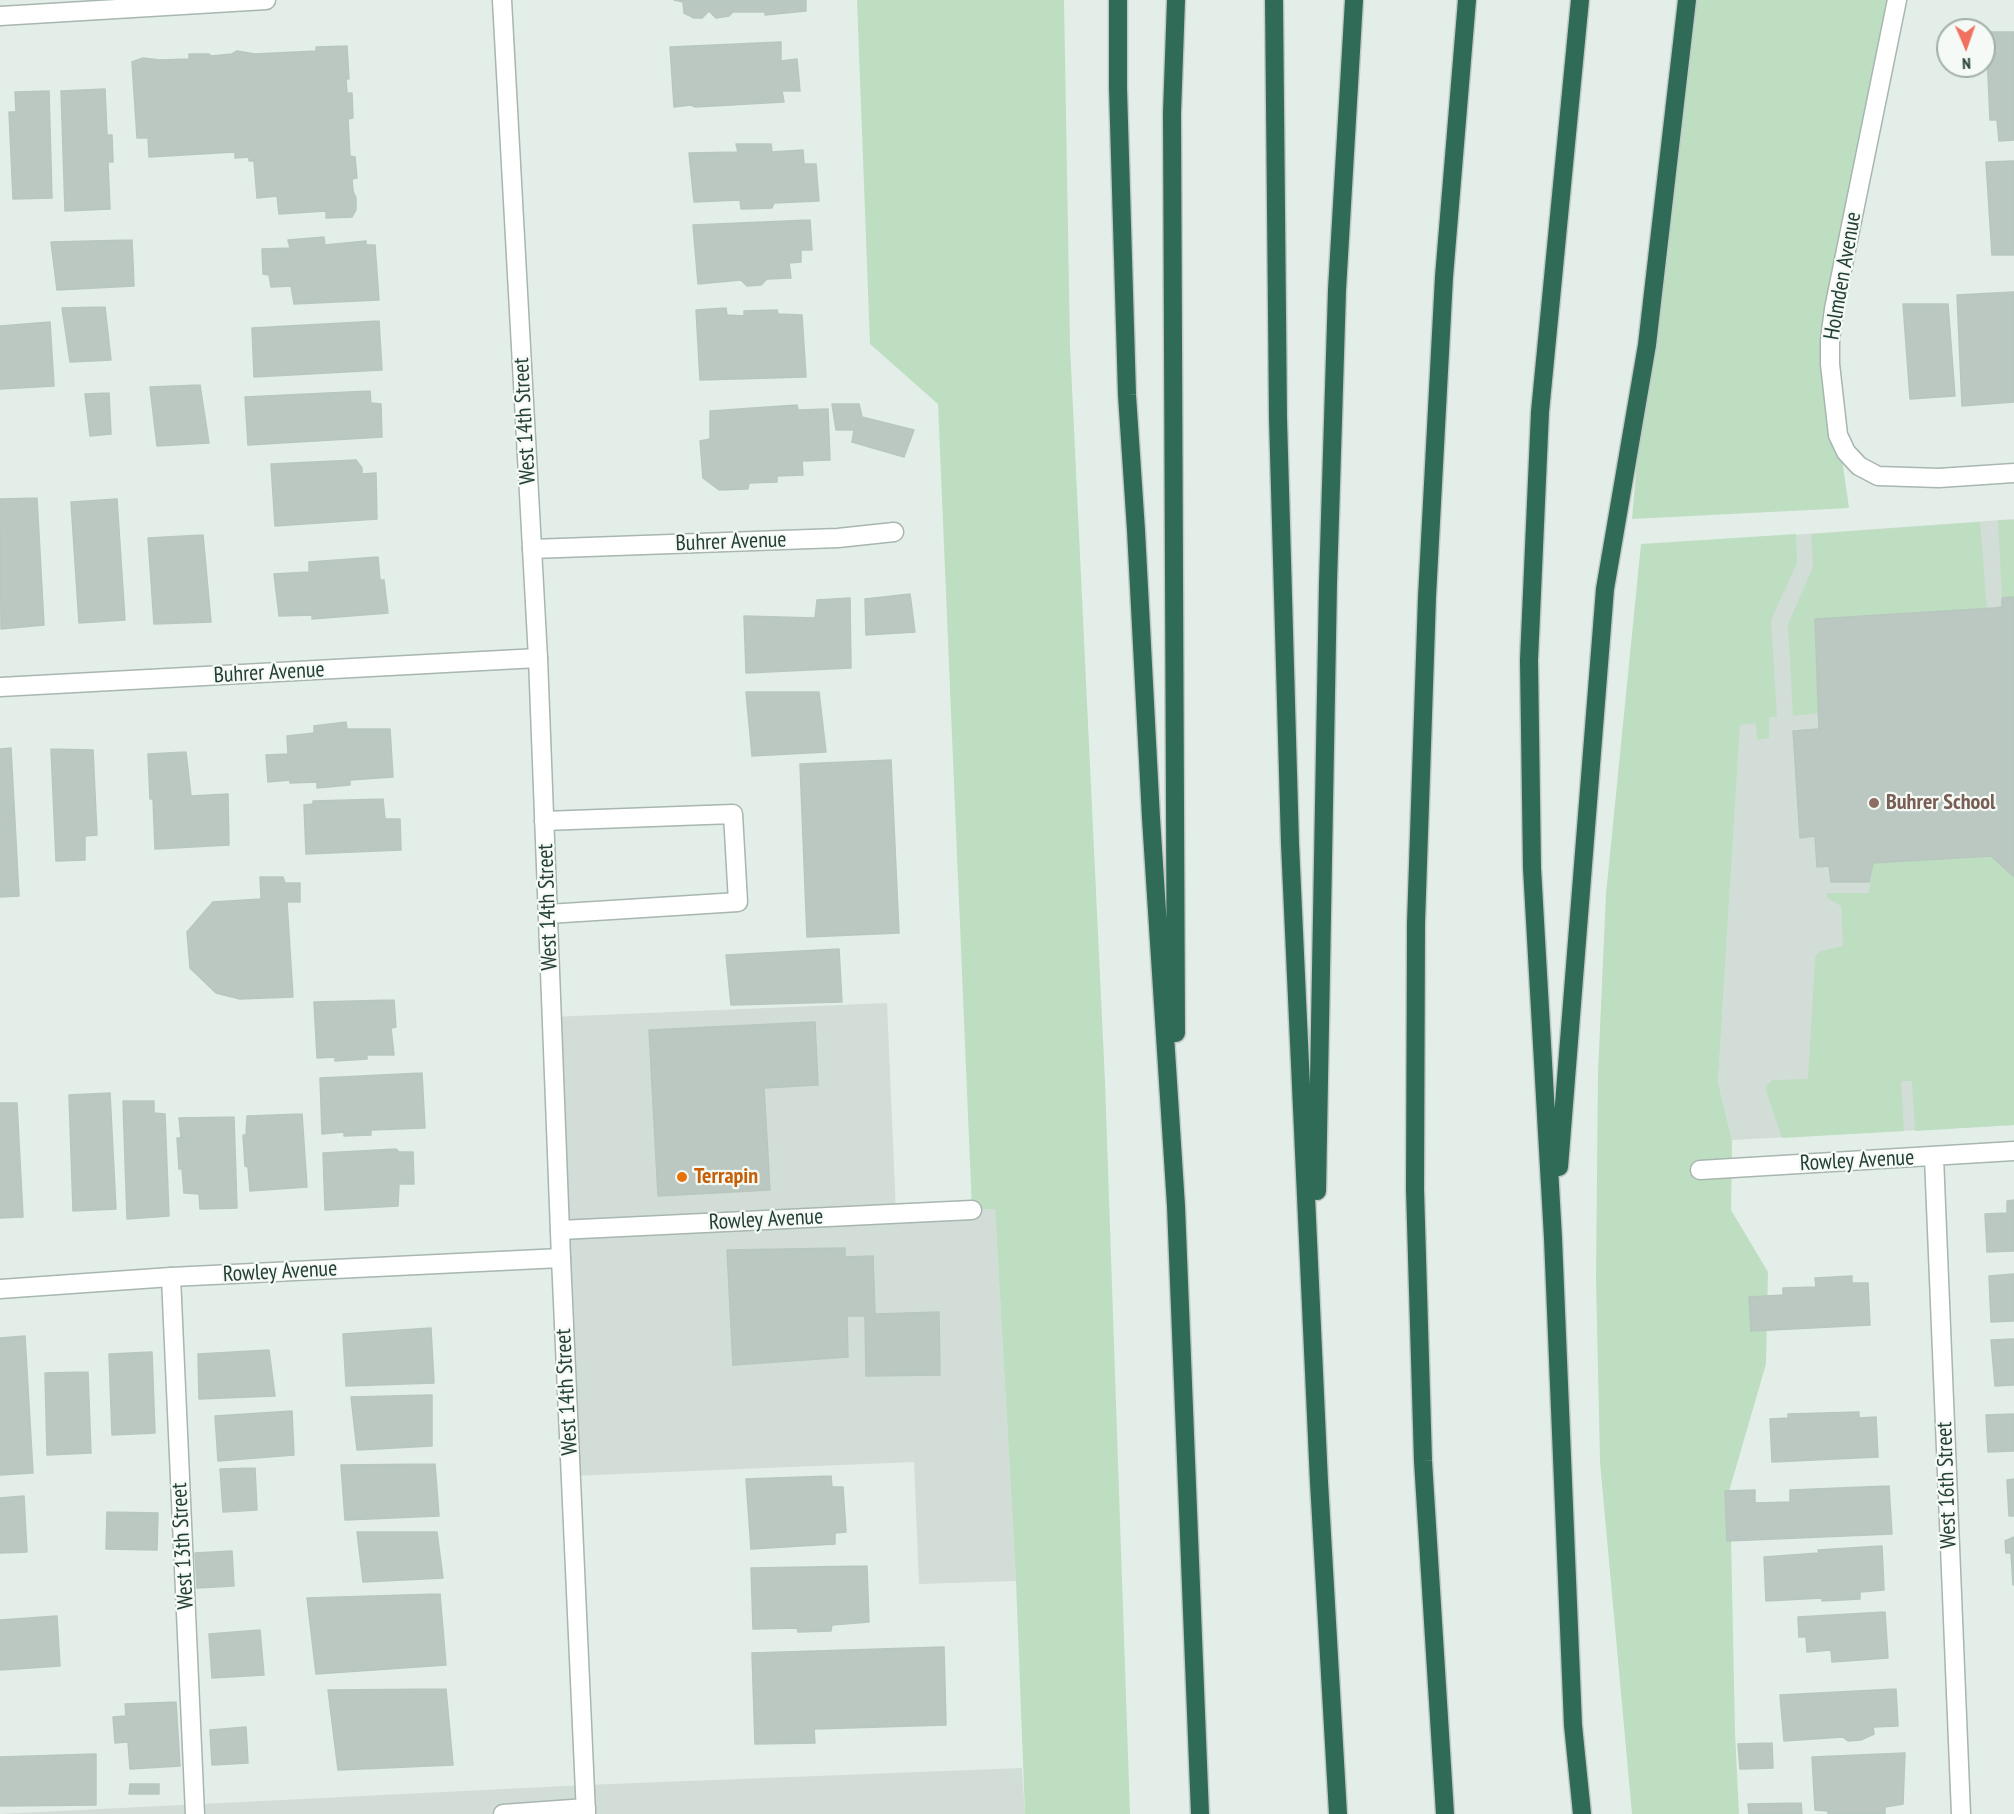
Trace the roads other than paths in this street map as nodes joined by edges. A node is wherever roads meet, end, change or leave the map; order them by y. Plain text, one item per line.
1 (266, 0) edge
2 (502, 0) edge
3 (1118, 0) edge
4 (1176, 0) edge
5 (1274, 0) edge
6 (1354, 0) edge
7 (1467, 0) edge
8 (1580, 0) edge
9 (1687, 0) edge
10 (1897, 0) edge
11 (109, 4) edge
12 (0, 16) edge
13 (2014, 473) edge
14 (894, 532) dead end
15 (532, 549) junction
16 (538, 658) junction
17 (0, 687) edge
18 (544, 821) junction
19 (548, 914) junction
20 (2014, 1151) edge
21 (1934, 1157) junction
22 (1700, 1170) dead end
23 (1176, 1206) junction
24 (972, 1210) dead end
25 (560, 1230) junction
26 (1553, 1238) junction
27 (561, 1258) junction
28 (171, 1277) junction
29 (0, 1288) edge
30 (1319, 1482) junction
31 (586, 1811) edge
32 (195, 1814) edge
33 (503, 1814) edge
34 (1200, 1814) edge
35 (1338, 1814) edge
36 (1445, 1814) edge
37 (1582, 1814) edge
38 (1961, 1814) edge

1 - 11 street
2 - 15 street, West 14th Street
3 - 23 highway
4 - 23 highway
5 - 30 highway
6 - 30 highway
7 - 36 highway
8 - 26 highway
9 - 26 highway
10 - 13 street, Holmden Avenue
11 - 12 street
14 - 15 street, Buhrer Avenue
15 - 16 street, West 14th Street
16 - 17 street, Buhrer Avenue
16 - 18 street, West 14th Street
18 - 19 street, West 14th Street
18 - 19 street
19 - 25 street, West 14th Street
20 - 21 street, Rowley Avenue
21 - 22 street, Rowley Avenue
21 - 38 street, West 16th Street
23 - 34 highway
24 - 25 street, Rowley Avenue
25 - 27 street, West 14th Street
26 - 37 highway
27 - 28 street, Rowley Avenue
27 - 31 street, West 14th Street
28 - 29 street, Rowley Avenue
28 - 32 street, West 13th Street
30 - 35 highway
31 - 33 street

